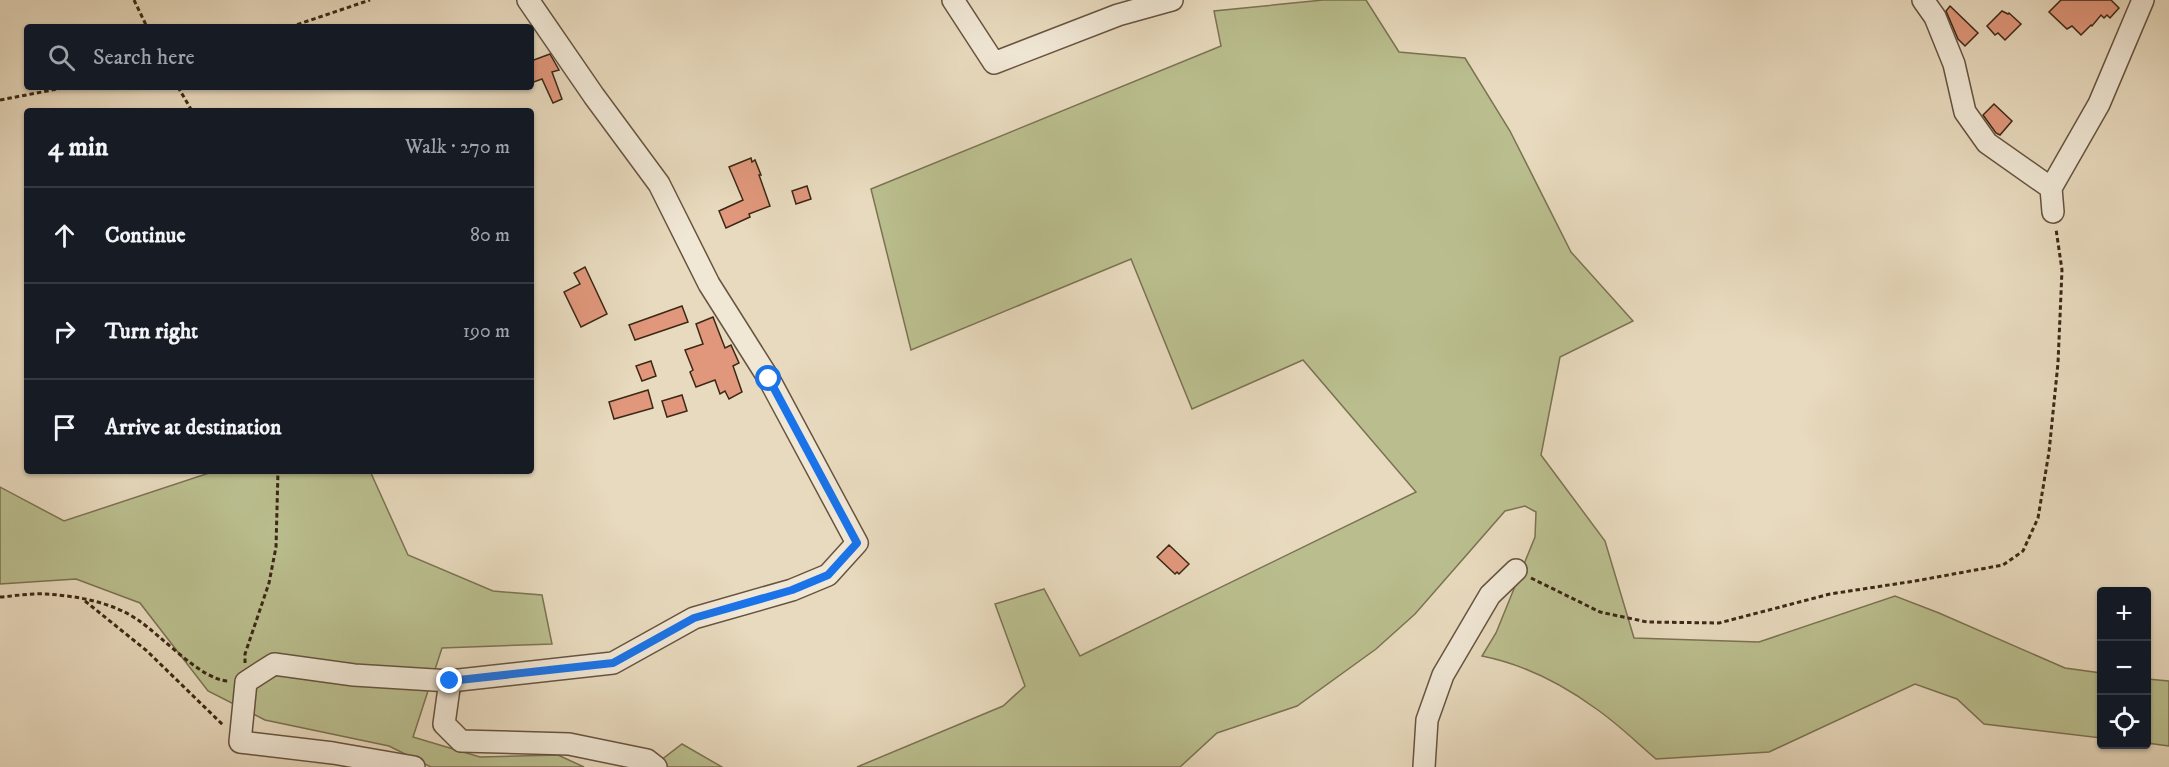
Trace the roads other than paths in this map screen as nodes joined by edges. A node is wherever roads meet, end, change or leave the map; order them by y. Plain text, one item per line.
1 (528, 0) edge
2 (953, 0) edge
3 (1172, 0) edge
4 (1923, 0) edge
5 (2143, 0) edge
6 (2051, 188) junction
7 (2053, 212) road end
8 (1516, 570) road end
9 (450, 681) junction
10 (414, 767) edge
11 (656, 767) edge
12 (1424, 767) edge

1 - 9 street
2 - 3 street
4 - 6 street
5 - 6 street
6 - 7 street
8 - 12 street
9 - 10 street
9 - 11 street

